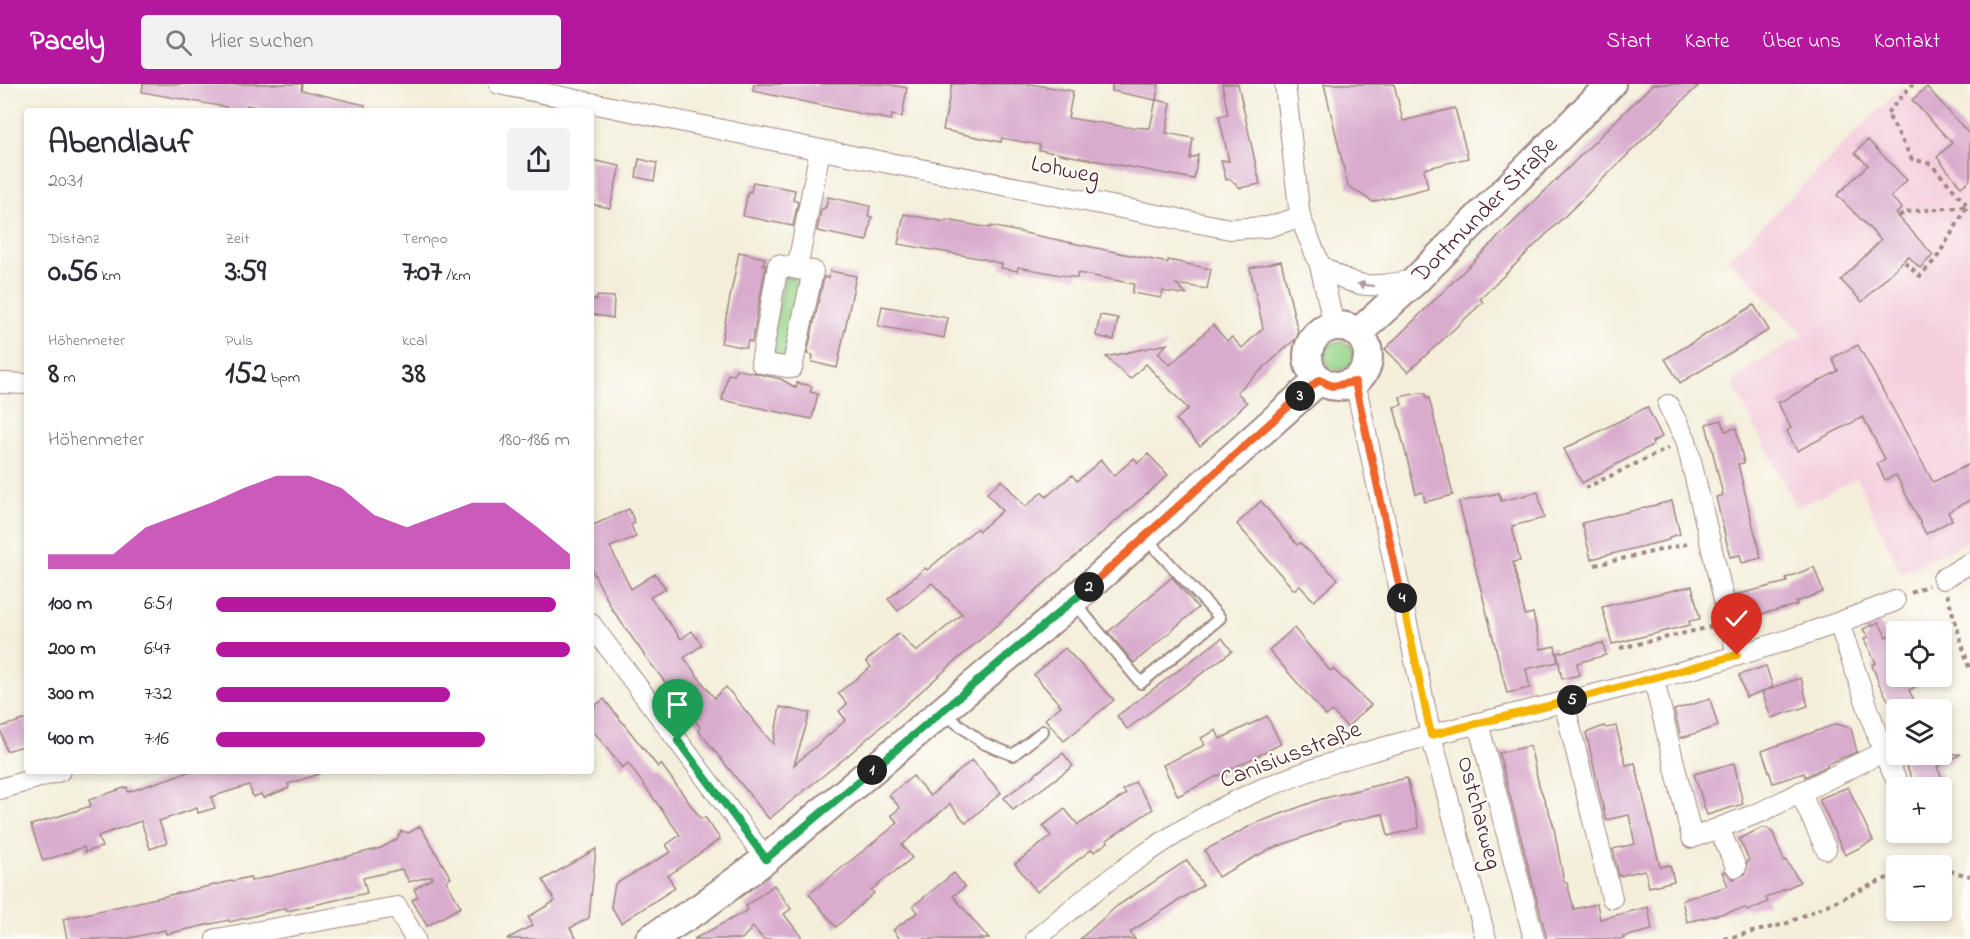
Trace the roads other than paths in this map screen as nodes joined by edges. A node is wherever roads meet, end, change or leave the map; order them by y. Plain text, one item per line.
1 (1285, 84) edge
2 (1611, 84) edge
3 (512, 85) edge
4 (541, 102) edge
5 (576, 108) edge
6 (594, 111) edge
7 (820, 150) junction
8 (1300, 217) junction
9 (1320, 265) junction
10 (796, 268) junction
11 (1416, 280) junction
12 (1346, 329) junction
13 (1319, 380) junction
14 (1355, 382) junction
15 (0, 383) edge
16 (24, 384) edge
17 (1668, 405) dead end
18 (1145, 536) junction
19 (1970, 563) edge
20 (1942, 579) road end
21 (1073, 601) junction
22 (1894, 601) road end
23 (1839, 623) junction
24 (594, 628) edge
25 (1737, 655) junction
26 (1654, 680) junction
27 (1564, 702) junction
28 (942, 711) junction
29 (1478, 723) junction
30 (1043, 731) dead end
31 (1431, 735) junction
32 (1883, 752) junction
33 (50, 774) edge
34 (1895, 777) edge
35 (0, 789) edge
36 (1800, 792) junction
37 (1719, 829) junction
38 (1826, 849) dead end
39 (766, 859) junction
40 (1736, 867) dead end
41 (1612, 898) dead end
42 (216, 939) edge
43 (415, 939) edge
44 (650, 939) edge
45 (1035, 939) edge
46 (1486, 939) edge
47 (1533, 939) edge

1 - 8 street
2 - 11 main road, Dortmunder Straße
3 - 4 street, Lohweg
4 - 5 street, Lohweg
6 - 7 street, Lohweg
7 - 8 street, Lohweg
7 - 10 street
8 - 9 street
11 -> 9 street
9 - 12 street
10 - 10 street
11 - 12 main road, Dortmunder Straße
12 - 13 main road, Dortmunder Straße
12 - 14 main road
13 - 14 main road
13 - 18 main road
14 - 31 street, Ostcharweg
15 - 16 street
17 - 25 street
18 - 21 main road
18 - 21 lane
19 - 20 street
21 - 28 main road
22 - 23 street, Canisiusstraße
23 - 25 street, Canisiusstraße
23 - 32 street
24 - 39 street
25 - 26 street, Canisiusstraße
26 - 27 street, Canisiusstraße
26 - 37 street
27 - 29 street, Canisiusstraße
27 - 41 street
28 - 30 lane
28 - 39 main road
29 - 31 street, Canisiusstraße
29 - 47 street, Ostcharweg
31 - 45 street, Canisiusstraße
31 - 46 street, Ostcharweg
32 - 34 street
32 - 36 street
33 - 35 street
36 - 37 street
36 - 38 street
37 - 40 street
39 - 44 main road
42 - 43 street

